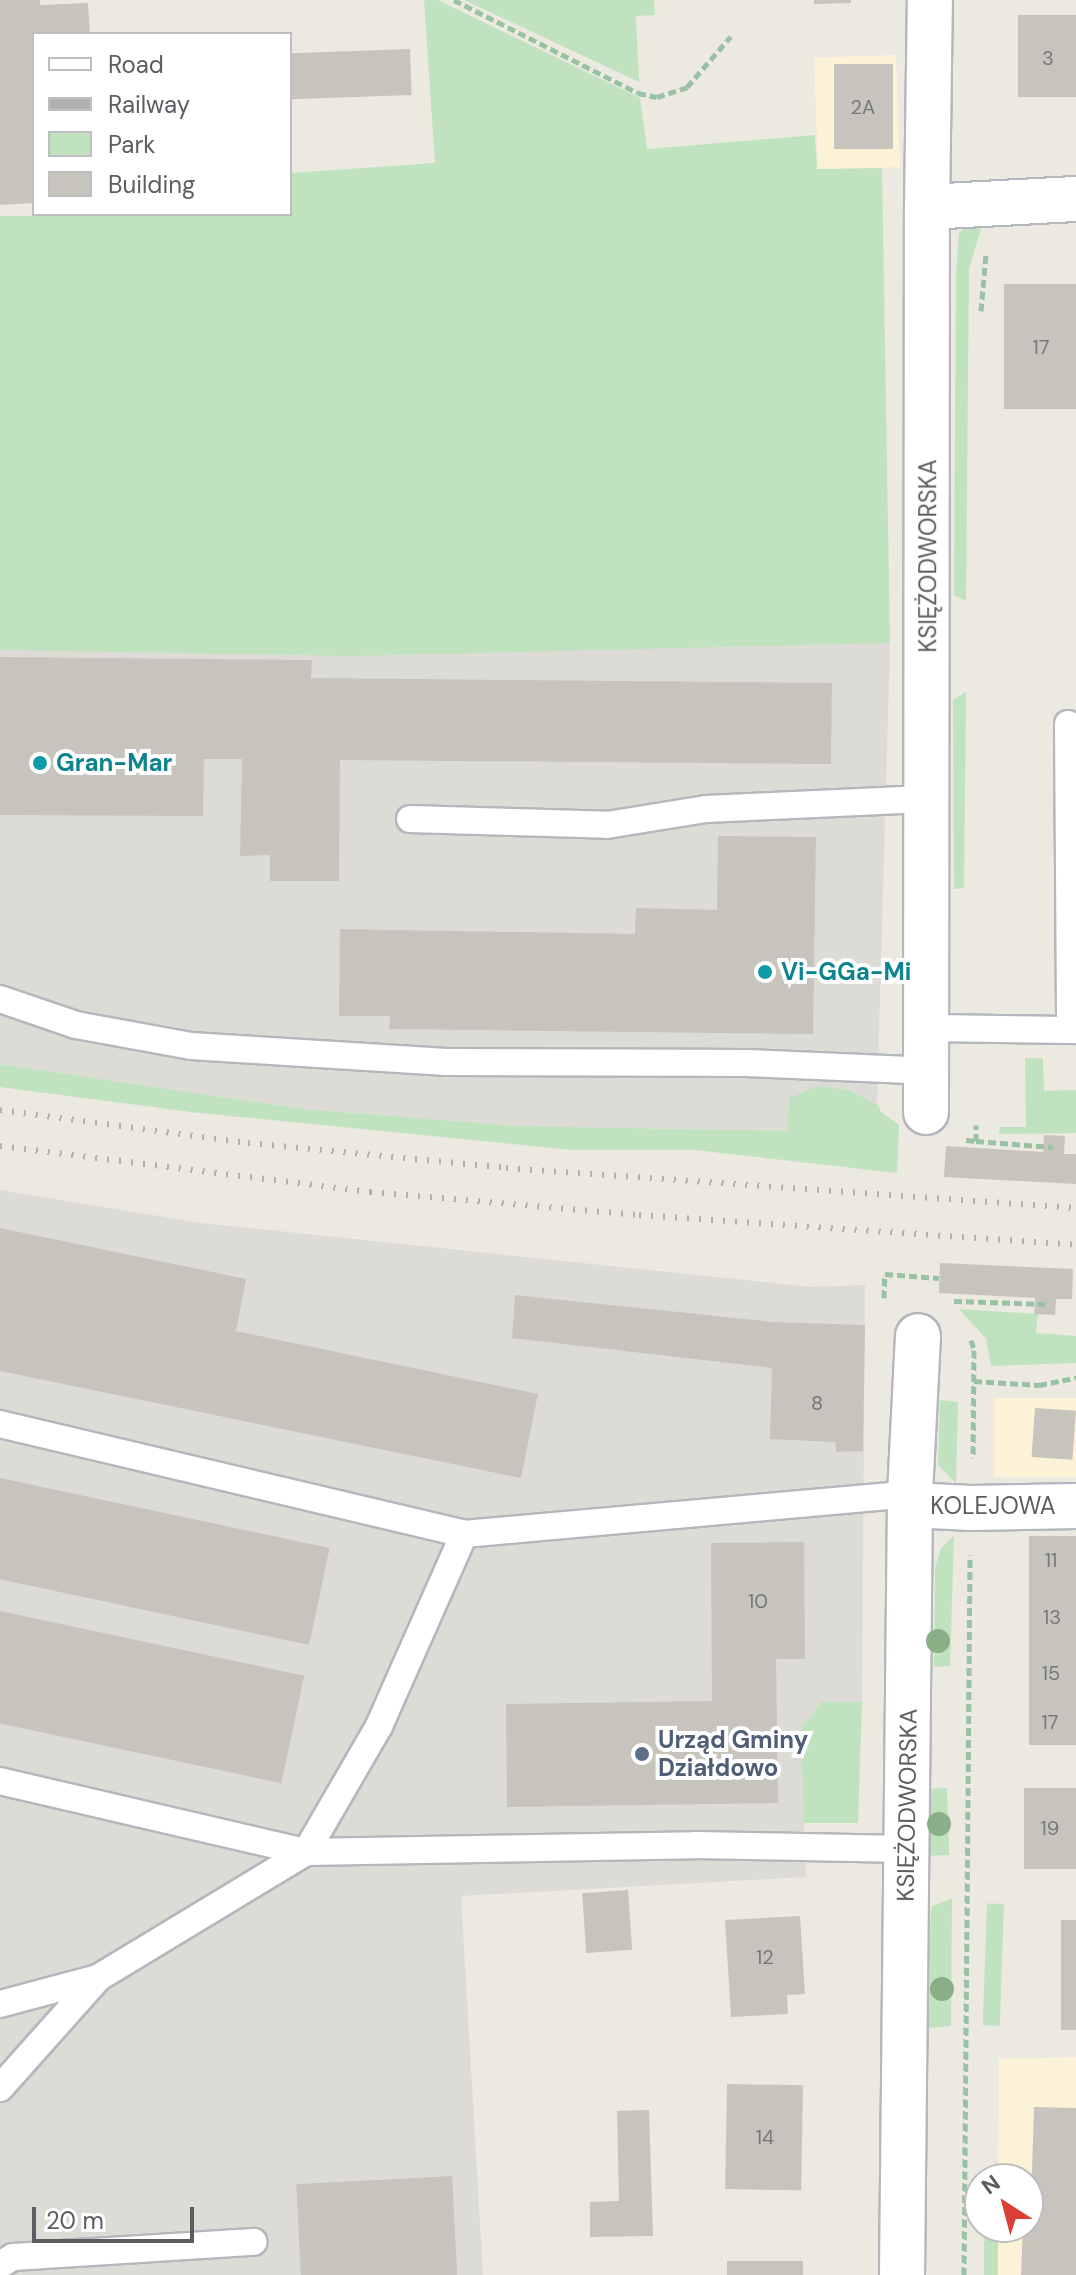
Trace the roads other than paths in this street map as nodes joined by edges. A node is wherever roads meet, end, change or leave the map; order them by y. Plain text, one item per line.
1 (930, 0) edge
2 (1076, 199) edge
3 (927, 207) junction
4 (1068, 724) dead end
5 (928, 799) junction
6 (410, 819) dead end
7 (0, 999) edge
8 (927, 1028) junction
9 (1073, 1030) edge
10 (927, 1091) joint
11 (930, 1318) road end
12 (0, 1424) edge
13 (910, 1499) junction
14 (1076, 1506) edge
15 (464, 1534) junction
16 (0, 1781) edge
17 (907, 1849) junction
18 (306, 1852) junction
19 (98, 1978) junction
20 (0, 2004) edge
21 (0, 2088) edge
22 (254, 2242) dead end
23 (0, 2265) edge
24 (902, 2275) edge

1 - 3 street, KSIĘŻODWORSKA
2 - 3 street
3 - 5 street, KSIĘŻODWORSKA
4 - 9 lane
5 - 6 lane
5 - 8 street, KSIĘŻODWORSKA
7 - 10 lane
8 - 9 lane
8 - 10 street, KSIĘŻODWORSKA
11 - 13 street, KSIĘŻODWORSKA
12 - 15 lane
13 - 14 street, KOLEJOWA
13 - 15 lane
13 - 17 street, KSIĘŻODWORSKA
15 - 18 lane
16 - 18 lane
17 - 18 lane
17 - 24 street, KSIĘŻODWORSKA
18 - 19 lane
19 - 20 lane
19 - 21 lane
22 - 23 lane

